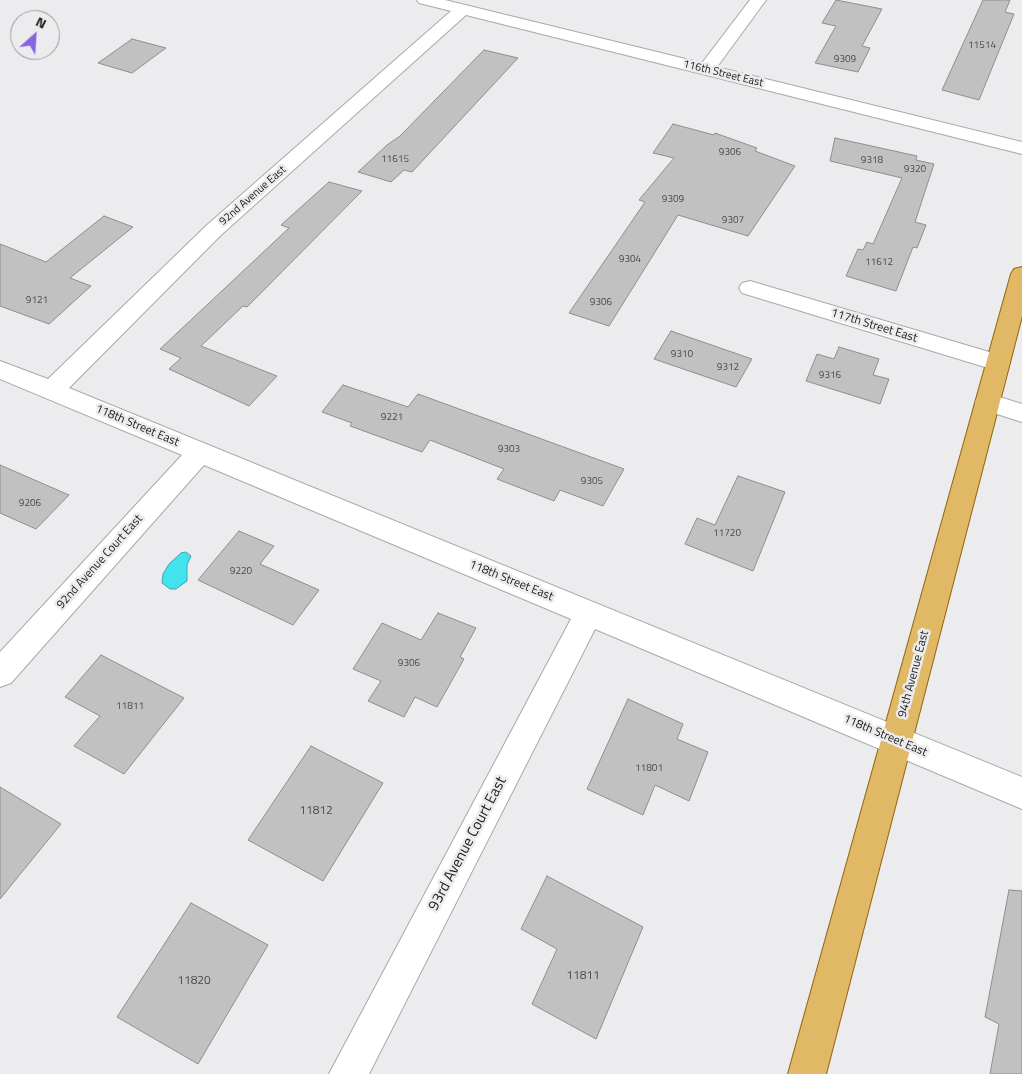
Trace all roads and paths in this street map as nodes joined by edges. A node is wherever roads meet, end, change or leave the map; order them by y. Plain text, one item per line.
1 (758, 0) edge
2 (433, 1) edge
3 (462, 10) junction
4 (706, 70) junction
5 (1022, 148) edge
6 (1022, 274) edge
7 (750, 288) dead end
8 (998, 363) junction
9 (0, 369) edge
10 (52, 390) junction
11 (987, 402) junction
12 (1022, 412) edge
13 (200, 452) junction
14 (589, 613) junction
15 (0, 673) edge
16 (896, 741) junction
17 (1022, 793) edge
18 (348, 1074) edge
19 (807, 1074) edge

1 - 4 street
2 - 3 street, 116th Street East
3 - 4 street, 116th Street East
3 - 10 street, 92nd Avenue East
4 - 5 street, 116th Street East
6 - 8 main road, 94th Avenue East
7 - 8 street, 117th Street East
8 - 11 main road, 94th Avenue East
9 - 10 street, 118th Street East
10 - 13 street, 118th Street East
11 - 12 street
11 - 16 main road, 94th Avenue East
13 - 14 street, 118th Street East
13 - 15 street, 92nd Avenue Court East
14 - 16 street, 118th Street East
14 - 18 street, 93rd Avenue Court East
16 - 17 street, 118th Street East
16 - 19 main road, 94th Avenue East

